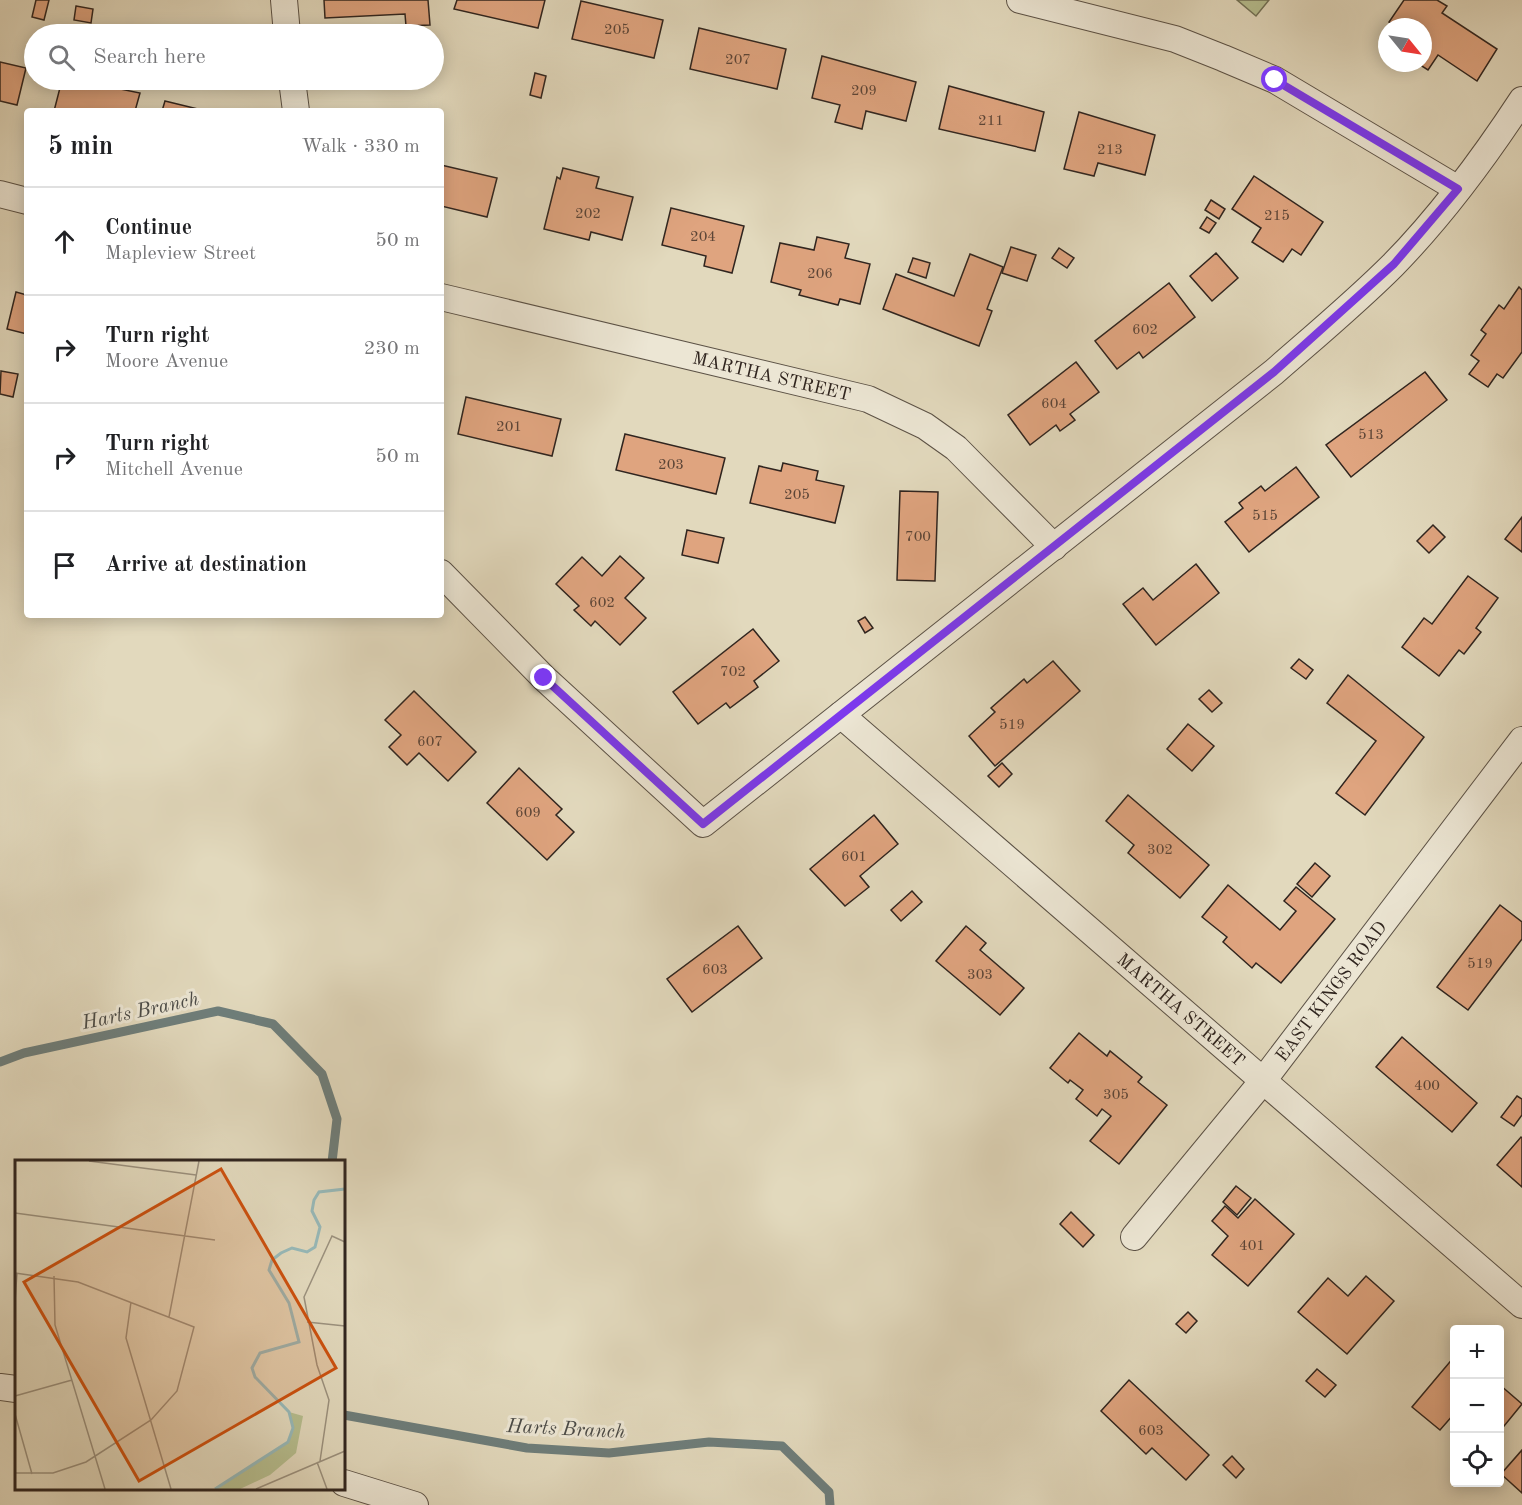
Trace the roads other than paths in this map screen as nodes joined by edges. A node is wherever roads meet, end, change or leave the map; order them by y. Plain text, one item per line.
1 (284, 0) edge
2 (1020, 0) edge
3 (286, 24) edge
4 (293, 90) edge
5 (1522, 100) edge
6 (296, 108) edge
7 (1458, 189) junction
8 (0, 194) edge
9 (24, 200) edge
10 (444, 298) edge
11 (1054, 547) junction
12 (444, 576) edge
13 (841, 715) junction
14 (1522, 740) edge
15 (1262, 1082) junction
16 (1134, 1237) dead end
17 (1522, 1305) edge
18 (0, 1387) edge
19 (15, 1389) edge
20 (350, 1492) edge
21 (415, 1505) edge

1 - 3 street
2 - 7 street
4 - 6 street
5 - 7 street
7 - 11 street
8 - 9 street
10 - 11 street, MARTHA STREET
11 - 13 street
12 - 13 street
13 - 15 street, MARTHA STREET
14 - 15 street, EAST KINGS ROAD
15 - 16 street, EAST KINGS ROAD
15 - 17 street, MARTHA STREET
18 - 19 street
20 - 21 street

